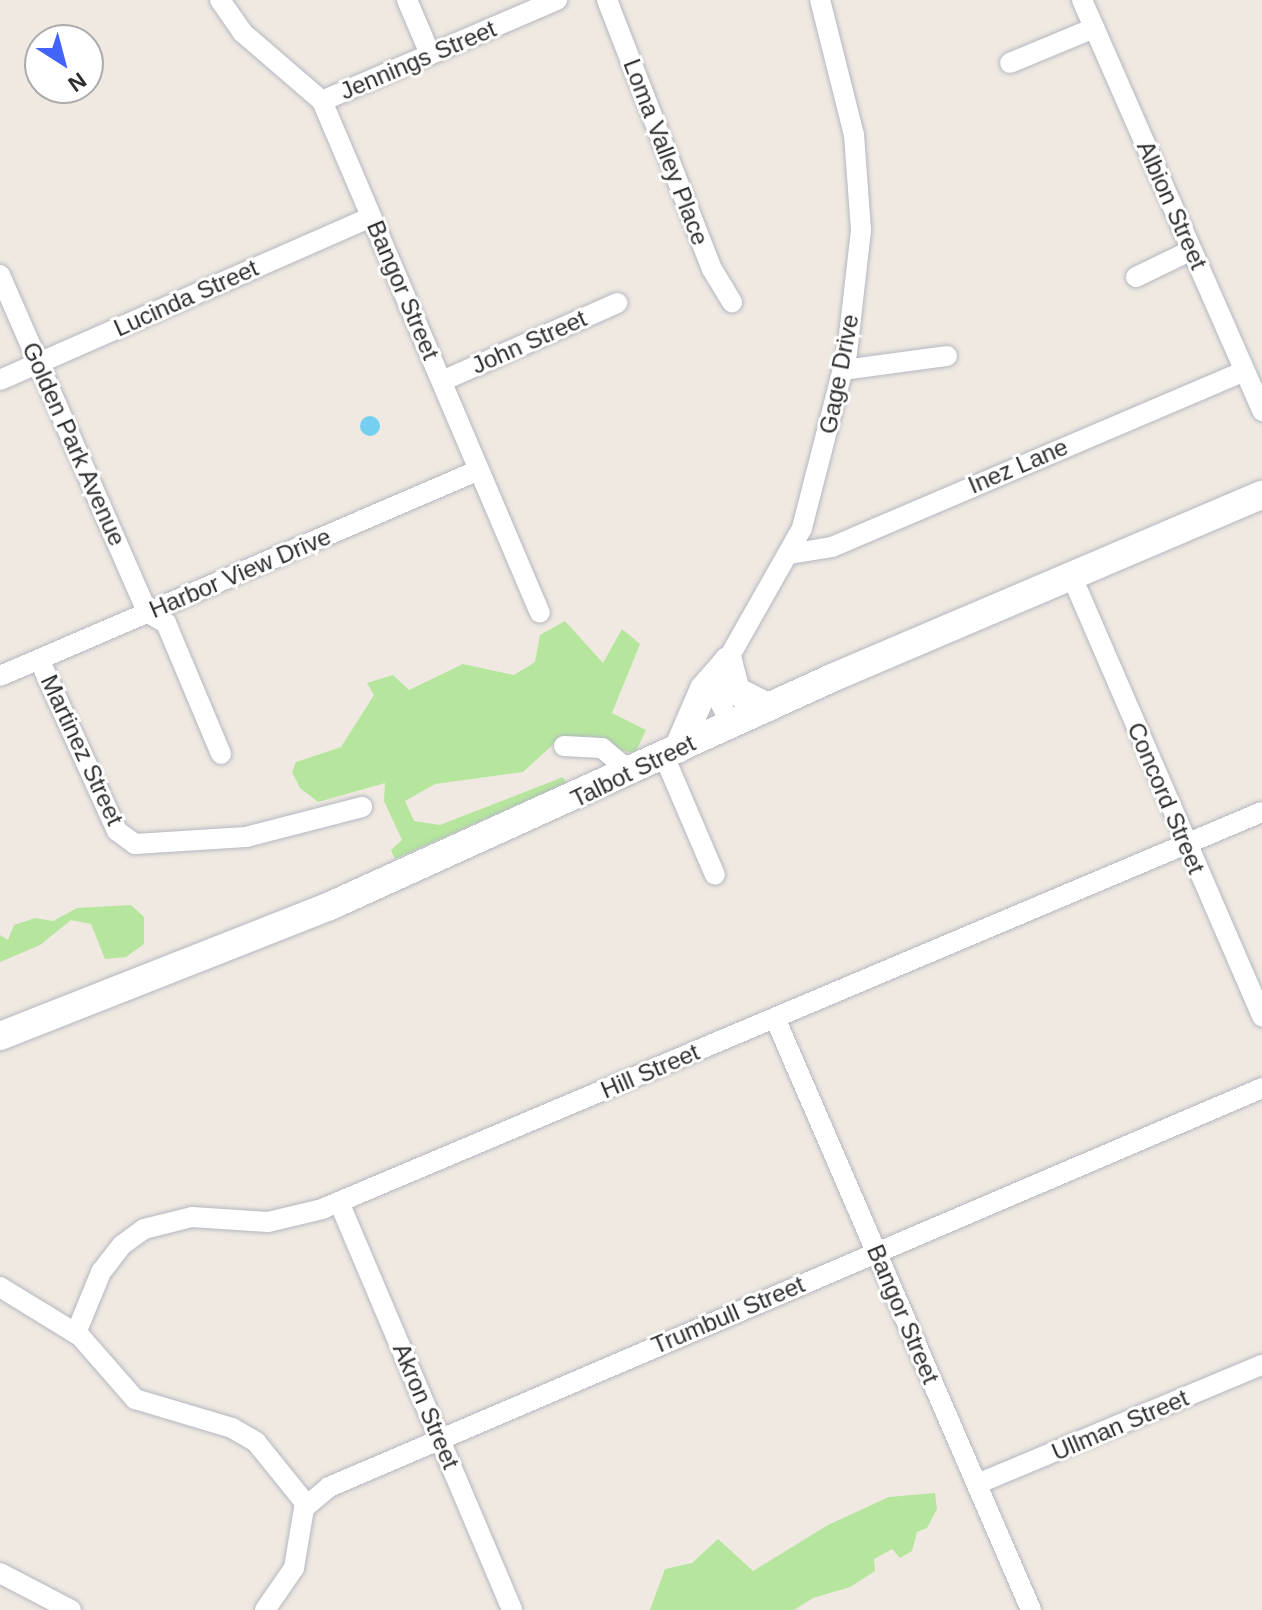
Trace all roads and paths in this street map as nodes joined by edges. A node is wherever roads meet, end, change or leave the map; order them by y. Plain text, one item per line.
1 (220, 0) edge
2 (407, 0) edge
3 (557, 0) edge
4 (607, 0) edge
5 (820, 0) edge
6 (1082, 0) edge
7 (1094, 28) junction
8 (430, 54) junction
9 (1010, 63) dead end
10 (322, 101) junction
11 (371, 217) junction
12 (1192, 250) junction
13 (0, 275) edge
14 (1136, 277) dead end
15 (732, 302) dead end
16 (617, 303) dead end
17 (947, 356) dead end
18 (38, 363) junction
19 (843, 370) junction
20 (1244, 371) junction
21 (0, 380) edge
22 (442, 381) junction
23 (1262, 411) edge
24 (479, 470) junction
25 (1262, 495) edge
26 (790, 554) junction
27 (1072, 577) junction
28 (148, 613) junction
29 (540, 613) dead end
30 (39, 659) junction
31 (728, 661) junction
32 (0, 676) edge
33 (768, 707) junction
34 (731, 724) junction
35 (564, 746) dead end
36 (671, 752) junction
37 (221, 754) dead end
38 (631, 772) junction
39 (362, 807) dead end
40 (1262, 812) edge
41 (1184, 842) junction
42 (715, 875) dead end
43 (1262, 1017) edge
44 (775, 1018) junction
45 (0, 1036) edge
46 (1262, 1088) edge
47 (339, 1202) junction
48 (876, 1251) junction
49 (0, 1287) edge
50 (76, 1333) junction
51 (1262, 1365) edge
52 (440, 1438) junction
53 (977, 1484) junction
54 (306, 1504) junction
55 (0, 1573) edge
56 (71, 1610) edge
57 (265, 1610) edge
58 (512, 1610) edge
59 (1031, 1610) edge

1 - 10 street, Bangor Street
2 - 8 street
3 - 8 street, Jennings Street
4 - 15 street, Loma Valley Place
5 - 19 street, Gage Drive
6 - 7 street, Albion Street
7 - 9 street
7 - 12 street, Albion Street
8 - 10 street, Jennings Street
10 - 11 street, Bangor Street
11 - 18 street, Lucinda Street
11 - 22 street, Bangor Street
12 - 14 street
12 - 20 street, Albion Street
13 - 18 street, Golden Park Avenue
16 - 22 street, John Street
17 - 19 street
18 - 21 street, Lucinda Street
18 - 28 street, Golden Park Avenue
19 - 26 street, Gage Drive
20 - 23 street, Albion Street
20 - 26 street, Inez Lane
22 - 24 street, Bangor Street
24 - 28 street, Harbor View Drive
24 - 29 street, Bangor Street
25 - 27 main road, Talbot Street
26 - 31 street, Gage Drive
27 - 33 main road, Talbot Street
27 - 41 street, Concord Street
28 - 30 street, Harbor View Drive
28 - 37 street, Golden Park Avenue
30 - 32 street, Harbor View Drive
30 - 39 street, Martinez Street
31 - 33 main road
31 - 34 street, Gage Drive
31 - 36 main road
33 - 34 main road, Talbot Street
34 - 36 main road, Talbot Street
35 - 38 street
36 - 38 main road, Talbot Street
36 - 42 street
38 - 45 main road, Talbot Street
40 - 41 street, Hill Street
41 - 43 street, Concord Street
41 - 44 street, Hill Street
44 - 47 street, Hill Street
44 - 48 street, Bangor Street
46 - 48 street, Trumbull Street
47 - 50 street, Hill Street
47 - 52 street, Akron Street
48 - 52 street, Trumbull Street
48 - 53 street, Bangor Street
49 - 50 street
50 - 54 street
51 - 53 street, Ullman Street
52 - 54 street, Trumbull Street
52 - 58 street, Akron Street
53 - 59 street, Bangor Street
54 - 57 street
55 - 56 street

